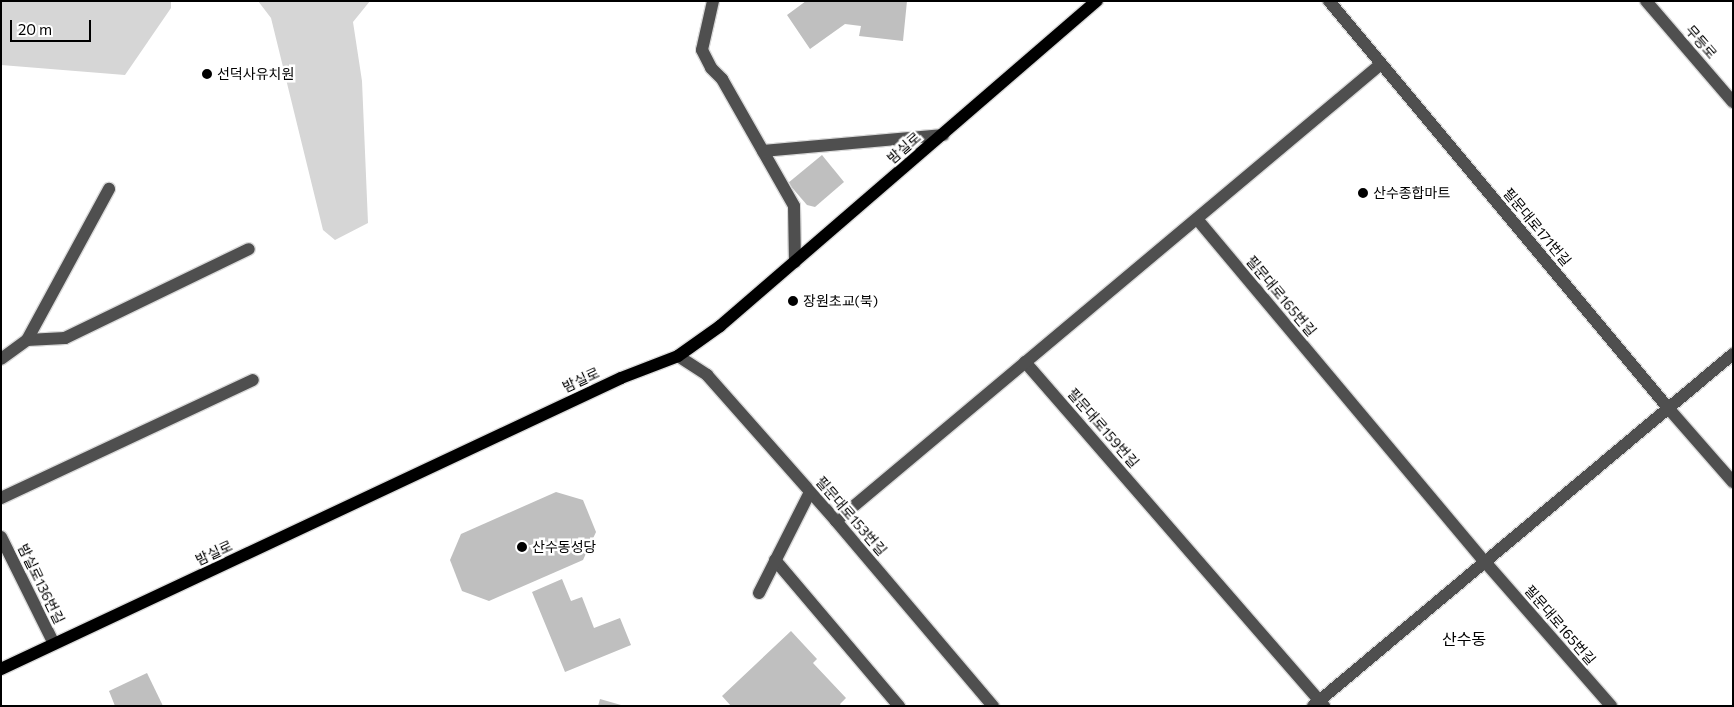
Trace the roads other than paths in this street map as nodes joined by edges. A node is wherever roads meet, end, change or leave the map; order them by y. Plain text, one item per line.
1 (713, 1) edge
2 (1097, 1) edge
3 (1329, 1) edge
4 (1646, 1) edge
5 (1381, 64) junction
6 (1733, 102) edge
7 (943, 135) junction
8 (763, 151) junction
9 (109, 189) dead end
10 (1197, 219) junction
11 (249, 248) dead end
12 (795, 262) junction
13 (27, 340) junction
14 (1733, 354) edge
15 (678, 356) junction
16 (1, 359) edge
17 (1026, 362) junction
18 (252, 380) dead end
19 (1669, 409) junction
20 (1733, 482) edge
21 (810, 492) junction
22 (1, 498) edge
23 (836, 521) junction
24 (1, 538) edge
25 (775, 560) junction
26 (1486, 563) junction
27 (759, 593) dead end
28 (54, 644) junction
29 (1, 669) edge
30 (1319, 704) edge
31 (900, 706) edge
32 (993, 706) edge
33 (1611, 706) edge

1 - 8 street
2 - 7 main road, 밤실로
3 - 5 street, 필문대로171번길
4 - 6 street, 무등로
5 - 10 street
5 - 19 street, 필문대로171번길
7 - 8 street
7 - 12 main road, 밤실로
8 - 12 street
9 - 13 street
10 - 17 street
10 - 26 street, 필문대로165번길
11 - 13 street
12 - 15 main road, 밤실로
13 - 16 street
14 - 19 street
15 - 21 street, 필문대로153번길
15 - 28 main road, 밤실로
17 - 23 street
17 - 30 street, 필문대로159번길
18 - 22 street
19 - 20 street, 필문대로171번길
19 - 26 street
21 - 23 street, 필문대로153번길
21 - 25 street
23 - 32 street, 필문대로153번길
24 - 28 street, 밤실로136번길
25 - 27 street
25 - 31 street
26 - 30 street
26 - 33 street, 필문대로165번길
28 - 29 main road, 밤실로

